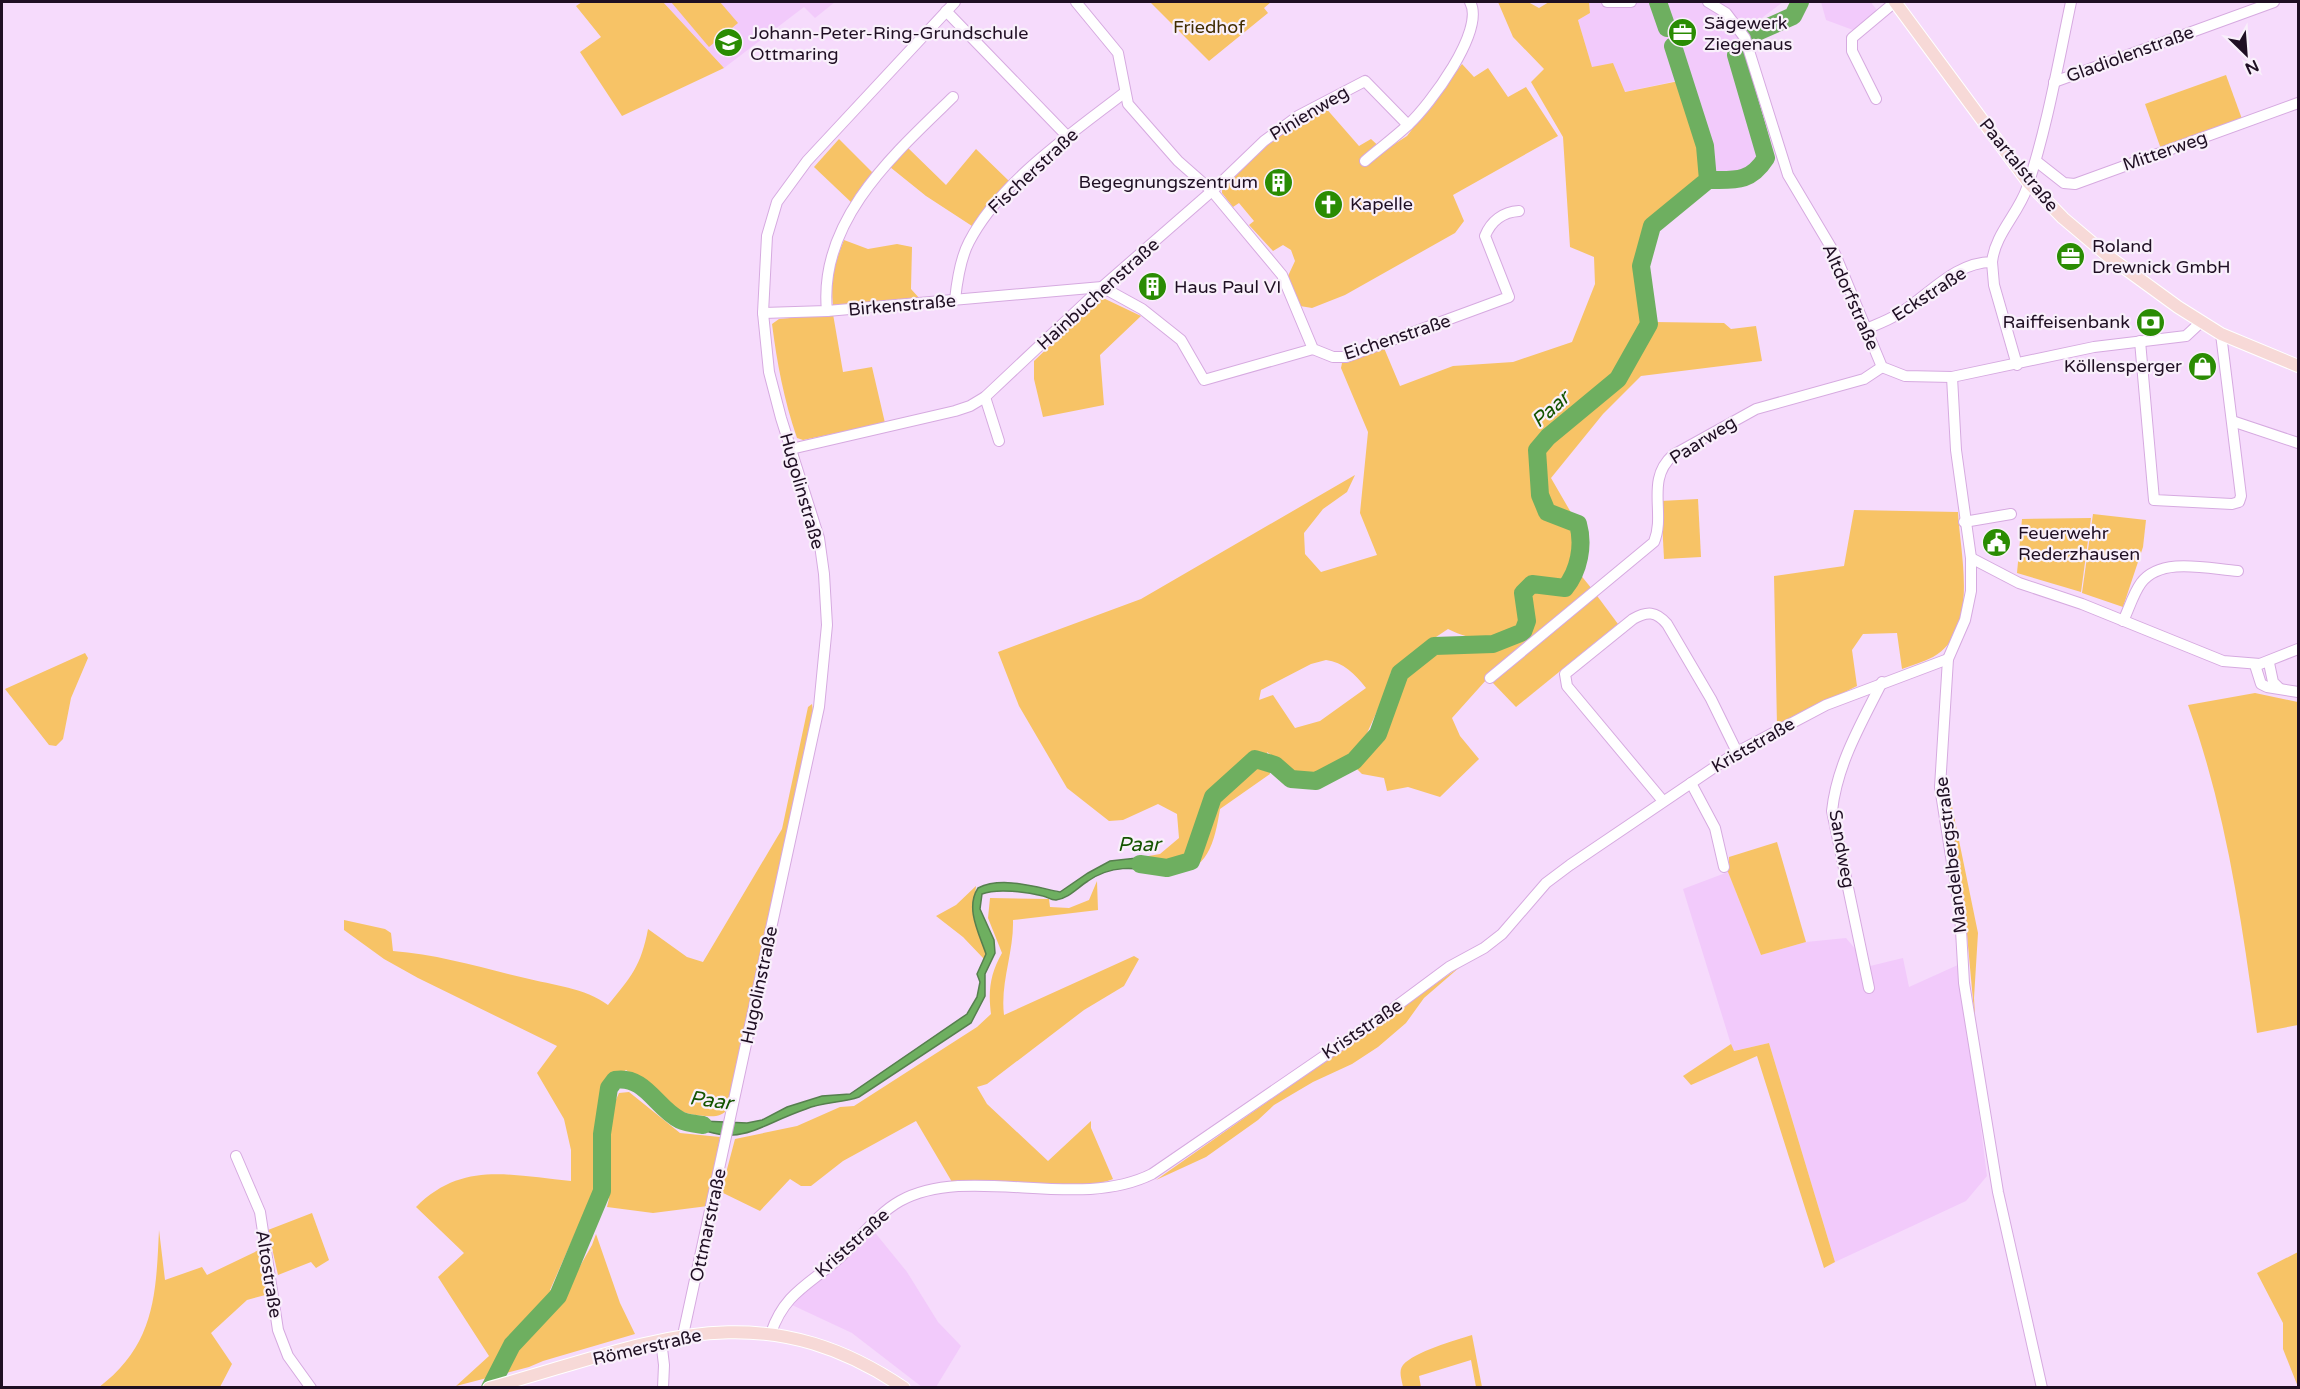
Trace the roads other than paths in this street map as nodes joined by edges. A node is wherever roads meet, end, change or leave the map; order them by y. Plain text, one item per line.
1 (955, 2) edge
2 (1076, 2) edge
3 (1470, 2) edge
4 (1608, 2) edge
5 (1631, 2) edge
6 (1708, 2) edge
7 (1895, 2) edge
8 (2071, 2) edge
9 (2274, 2) edge
10 (946, 11) junction
11 (2054, 81) junction
12 (1124, 93) junction
13 (953, 97) dead end
14 (1876, 99) dead end
15 (2298, 103) edge
16 (1408, 125) junction
17 (1068, 137) junction
18 (1365, 161) dead end
19 (2036, 161) junction
20 (2028, 182) junction
21 (1212, 191) junction
22 (1520, 211) dead end
23 (1992, 262) junction
24 (1102, 287) junction
25 (955, 300) junction
26 (827, 311) junction
27 (763, 313) junction
28 (2201, 322) junction
29 (1866, 329) junction
30 (2221, 334) junction
31 (2140, 341) junction
32 (1313, 349) junction
33 (2017, 365) junction
34 (2298, 366) edge
35 (1882, 367) junction
36 (1952, 377) junction
37 (985, 397) junction
38 (2232, 421) junction
39 (999, 441) dead end
40 (2298, 443) edge
41 (791, 449) junction
42 (2011, 514) dead end
43 (1964, 522) junction
44 (1971, 558) junction
45 (2238, 571) dead end
46 (2123, 621) junction
47 (2298, 649) edge
48 (1947, 659) junction
49 (2269, 663) junction
50 (2255, 665) junction
51 (1490, 678) dead end
52 (1882, 682) junction
53 (2279, 688) junction
54 (2298, 692) edge
55 (1737, 752) junction
56 (1691, 783) junction
57 (1663, 801) junction
58 (1725, 867) dead end
59 (1869, 988) dead end
60 (731, 1115) joint
61 (236, 1156) dead end
62 (771, 1333) junction
63 (683, 1335) junction
64 (661, 1340) junction
65 (311, 1388) edge
66 (489, 1388) edge
67 (663, 1388) edge
68 (904, 1388) edge
69 (2042, 1388) edge

1 - 10 street, Hugolinstraße
2 - 12 street
3 - 16 street
4 - 5 street
6 - 29 street, Altdorfstraße
7 - 14 street
7 - 20 main road, Paartalstraße
8 - 11 street, Eckstraße
9 - 11 street, Gladiolenstraße
10 - 17 street
10 - 27 street, Hugolinstraße
11 - 19 street, Eckstraße
12 - 17 street, Fischerstraße
12 - 21 street
13 - 26 street
15 - 19 street, Mitterweg
16 - 18 street
16 - 21 street, Pinienweg
17 - 25 street, Fischerstraße
19 - 20 street, Eckstraße
20 - 23 street, Eckstraße
20 - 28 main road, Paartalstraße
21 - 24 street, Hainbuchenstraße
21 - 32 street
22 - 32 street, Eichenstraße
23 - 29 street, Eckstraße
23 - 33 street, Eckstraße
24 - 25 street, Birkenstraße
24 - 32 street
24 - 37 street, Hainbuchenstraße
25 - 26 street, Birkenstraße
26 - 27 street, Birkenstraße
27 - 41 street, Hugolinstraße
28 - 30 main road, Paartalstraße
28 - 31 street, Altdorfstraße
29 - 35 street, Altdorfstraße
30 - 34 main road, Paartalstraße
30 - 38 street
31 - 33 street, Altdorfstraße
31 - 38 street
33 - 36 street, Altdorfstraße
35 - 36 street, Altdorfstraße
35 - 51 street, Paarweg
36 - 43 street, Mandelbergstraße
37 - 39 street
37 - 41 street, Hainbuchenstraße
38 - 40 street
41 - 60 street, Hugolinstraße
42 - 43 street
43 - 44 street, Mandelbergstraße
44 - 46 street
44 - 48 street, Mandelbergstraße
45 - 46 street
46 - 50 street
47 - 49 street
48 - 52 street, Kriststraße
48 - 69 street, Mandelbergstraße
49 - 50 street
49 - 53 street
50 - 53 street
52 - 55 street, Kriststraße
52 - 59 street, Sandweg
53 - 54 street
55 - 56 street, Kriststraße
55 - 57 street
56 - 57 street, Kriststraße
56 - 58 street
57 - 62 street, Kriststraße
60 - 63 street, Ottmarstraße
61 - 65 street, Altostraße
62 - 63 main road, Römerstraße
62 - 68 main road, Römerstraße
63 - 64 main road, Römerstraße
64 - 66 main road, Römerstraße
64 - 67 street

